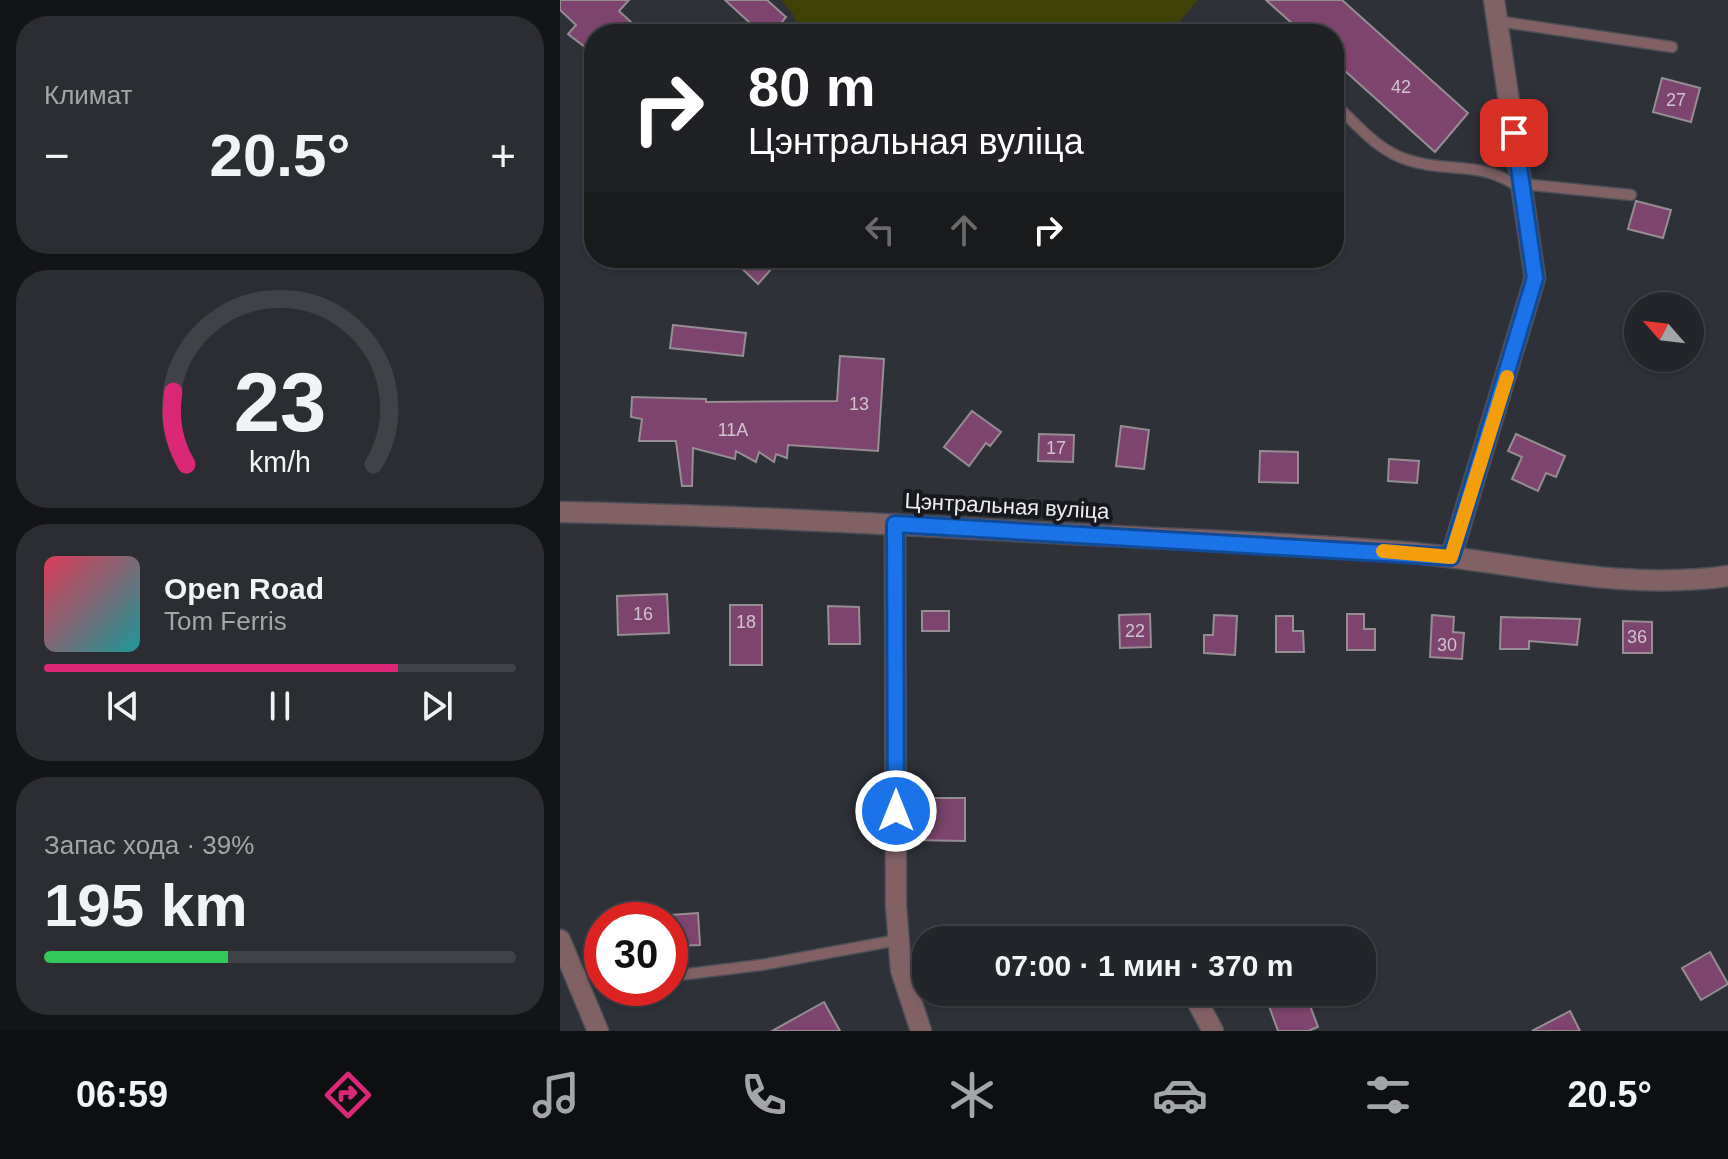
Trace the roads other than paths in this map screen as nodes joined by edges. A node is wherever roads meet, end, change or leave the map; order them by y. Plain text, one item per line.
1 (1494, 0) edge
2 (1497, 21) junction
3 (1672, 47) dead end
4 (1344, 113) edge
5 (1522, 189) junction
6 (1631, 195) dead end
7 (560, 512) edge
8 (895, 524) junction
9 (1451, 557) junction
10 (1728, 576) edge
11 (560, 940) edge
12 (898, 940) junction
13 (584, 974) edge
14 (688, 974) edge
15 (575, 976) junction
16 (1200, 1006) edge
17 (598, 1031) edge
18 (921, 1031) edge
19 (1213, 1031) edge

1 - 2 street
2 - 3 lane
2 - 5 street
4 - 5 lane
5 - 6 lane
5 - 9 street
7 - 8 street, Цэнтральная вуліца
8 - 9 street, Цэнтральная вуліца
8 - 12 street
9 - 10 street, Цэнтральная вуліца
11 - 15 street
12 - 14 lane
12 - 18 street
13 - 15 lane
15 - 17 street
16 - 19 street

